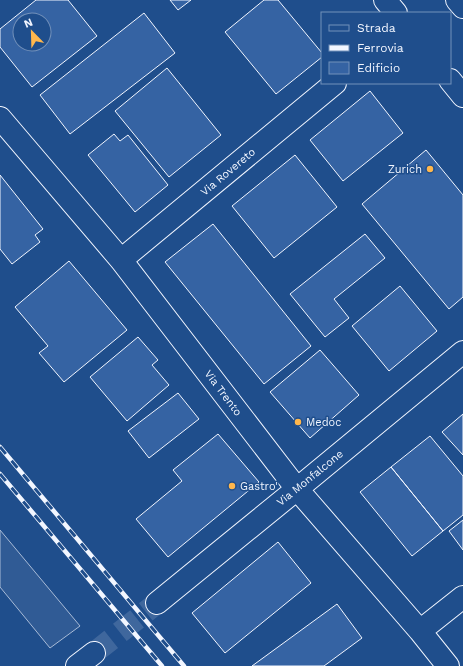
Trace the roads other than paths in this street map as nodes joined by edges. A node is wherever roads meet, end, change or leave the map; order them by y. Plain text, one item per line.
1 (385, 0) edge
2 (457, 0) edge
3 (463, 7) edge
4 (395, 12) edge
5 (451, 81) edge
6 (334, 84) edge
7 (463, 96) edge
8 (0, 118) edge
9 (121, 260) junction
10 (463, 352) edge
11 (297, 489) junction
12 (463, 597) edge
13 (157, 603) tunnel mouth
14 (420, 631) junction
15 (448, 666) edge

1 - 4 street
2 - 3 street
5 - 7 street
6 - 9 street, Via Rovereto
8 - 9 street, Via Trento
9 - 11 street, Via Trento
10 - 11 street, Via Monfalcone
11 - 13 street, Via Monfalcone
11 - 14 street, Via Trento
12 - 14 street
14 - 15 street, Via Trento

